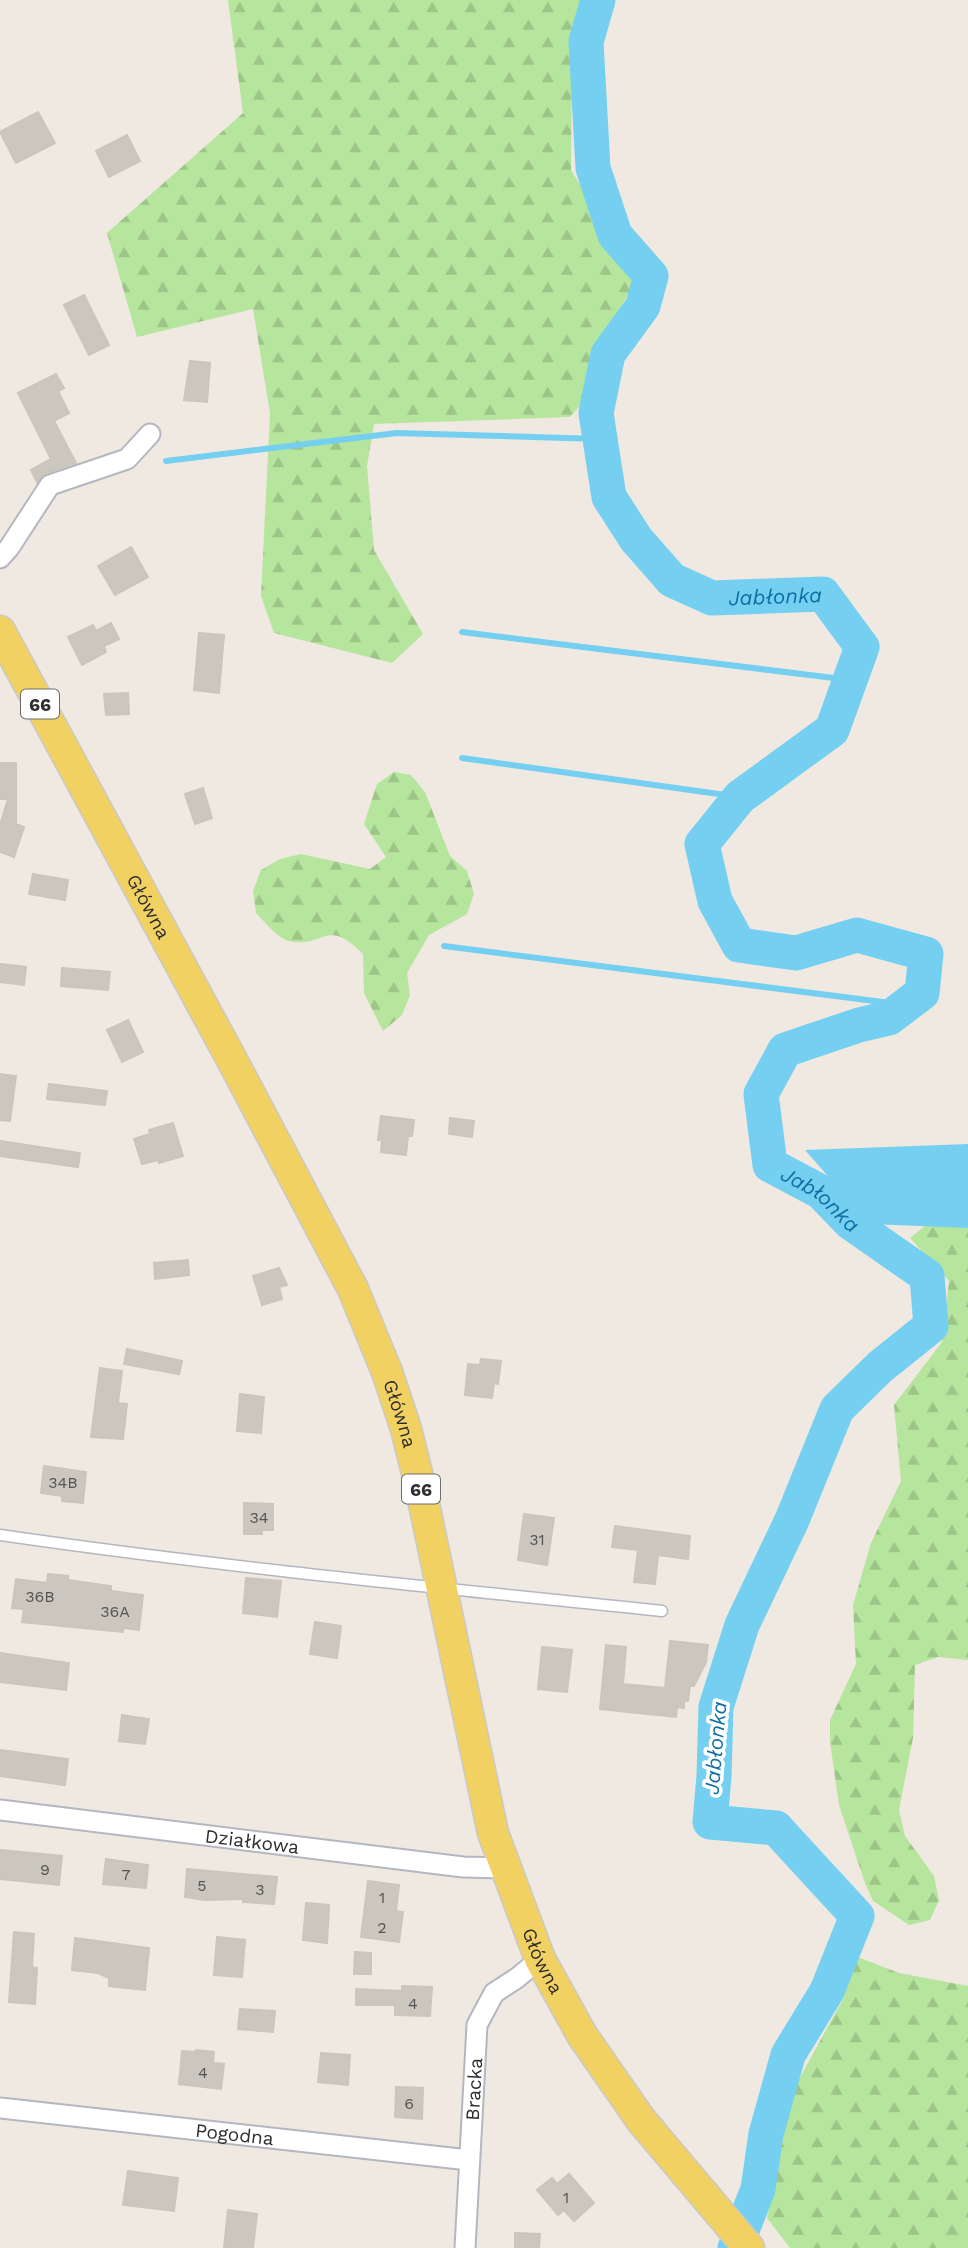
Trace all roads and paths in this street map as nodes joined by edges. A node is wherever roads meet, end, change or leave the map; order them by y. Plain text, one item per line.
1 (150, 434) dead end
2 (0, 558) edge
3 (0, 631) edge
4 (0, 1535) edge
5 (442, 1589) junction
6 (662, 1611) dead end
7 (0, 1810) edge
8 (505, 1868) junction
9 (540, 1959) junction
10 (0, 2108) edge
11 (469, 2160) junction
12 (465, 2248) edge
13 (749, 2248) edge

1 - 2 street
3 - 5 main road, Główna / 66
4 - 5 lane
5 - 6 lane
5 - 8 main road, Główna / 66
7 - 8 street, Działkowa
8 - 9 main road, Główna / 66
9 - 11 street, Bracka
9 - 13 main road, Główna / 66
10 - 11 street, Pogodna
11 - 12 street, Bracka

